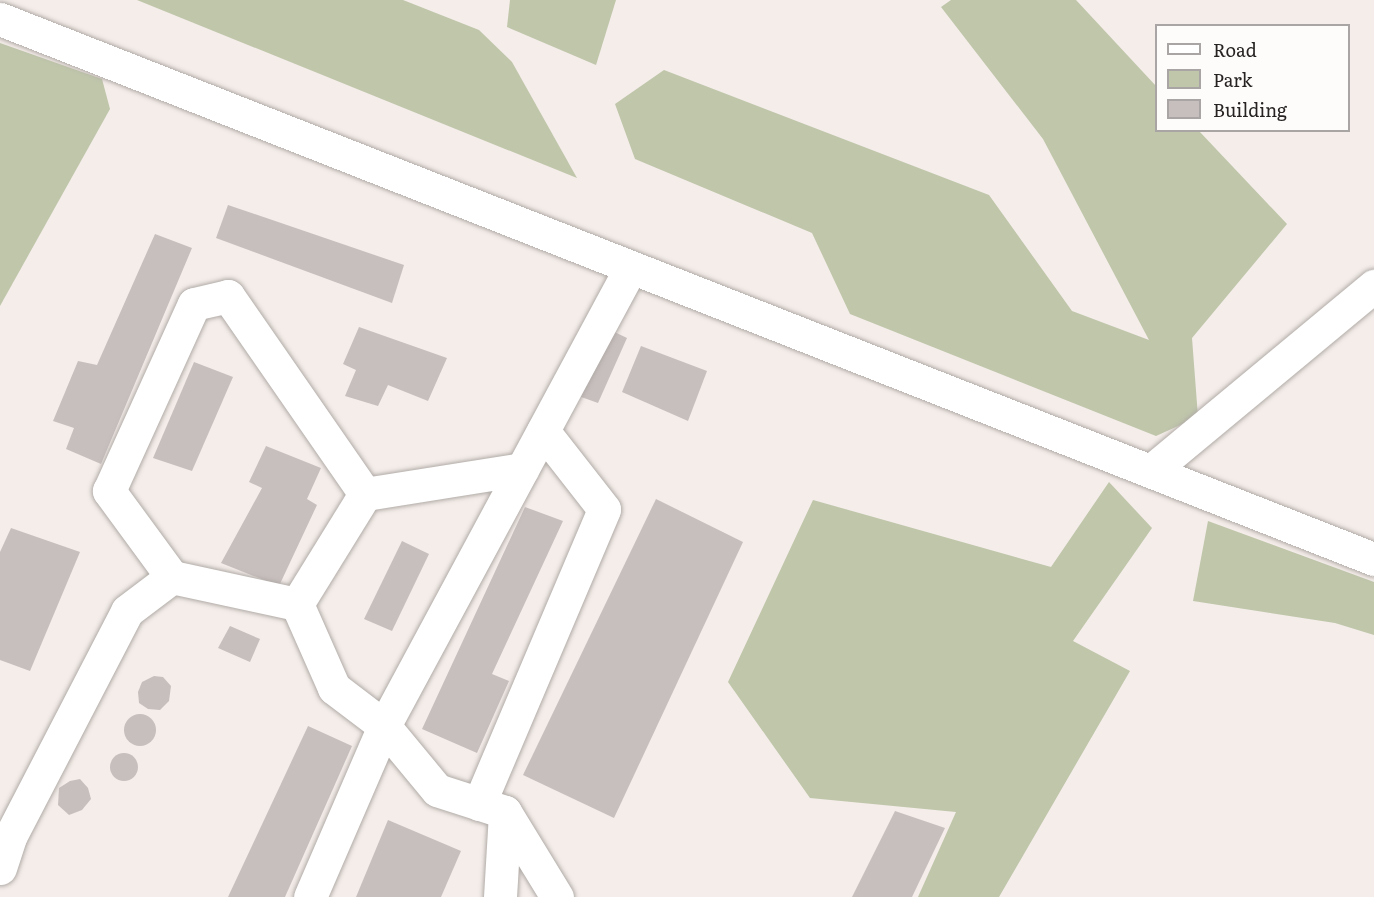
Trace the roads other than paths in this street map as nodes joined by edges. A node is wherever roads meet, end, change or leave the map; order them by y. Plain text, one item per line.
1 (0, 19) edge
2 (631, 267) junction
3 (1374, 286) edge
4 (543, 430) junction
5 (522, 469) junction
6 (1151, 471) junction
7 (365, 494) junction
8 (1374, 559) edge
9 (172, 577) junction
10 (297, 604) junction
11 (384, 726) junction
12 (492, 808) junction
13 (0, 868) edge
14 (310, 897) edge
15 (500, 897) edge
16 (557, 897) edge

1 - 2 main road
2 - 4 main road
2 - 6 main road
3 - 6 main road
4 - 5 main road
4 - 12 main road
5 - 7 main road
5 - 11 main road
6 - 8 main road
7 - 9 main road
7 - 10 main road
9 - 10 main road
9 - 13 main road
10 - 11 main road
11 - 12 main road
11 - 14 main road
12 - 15 main road
12 - 16 main road

